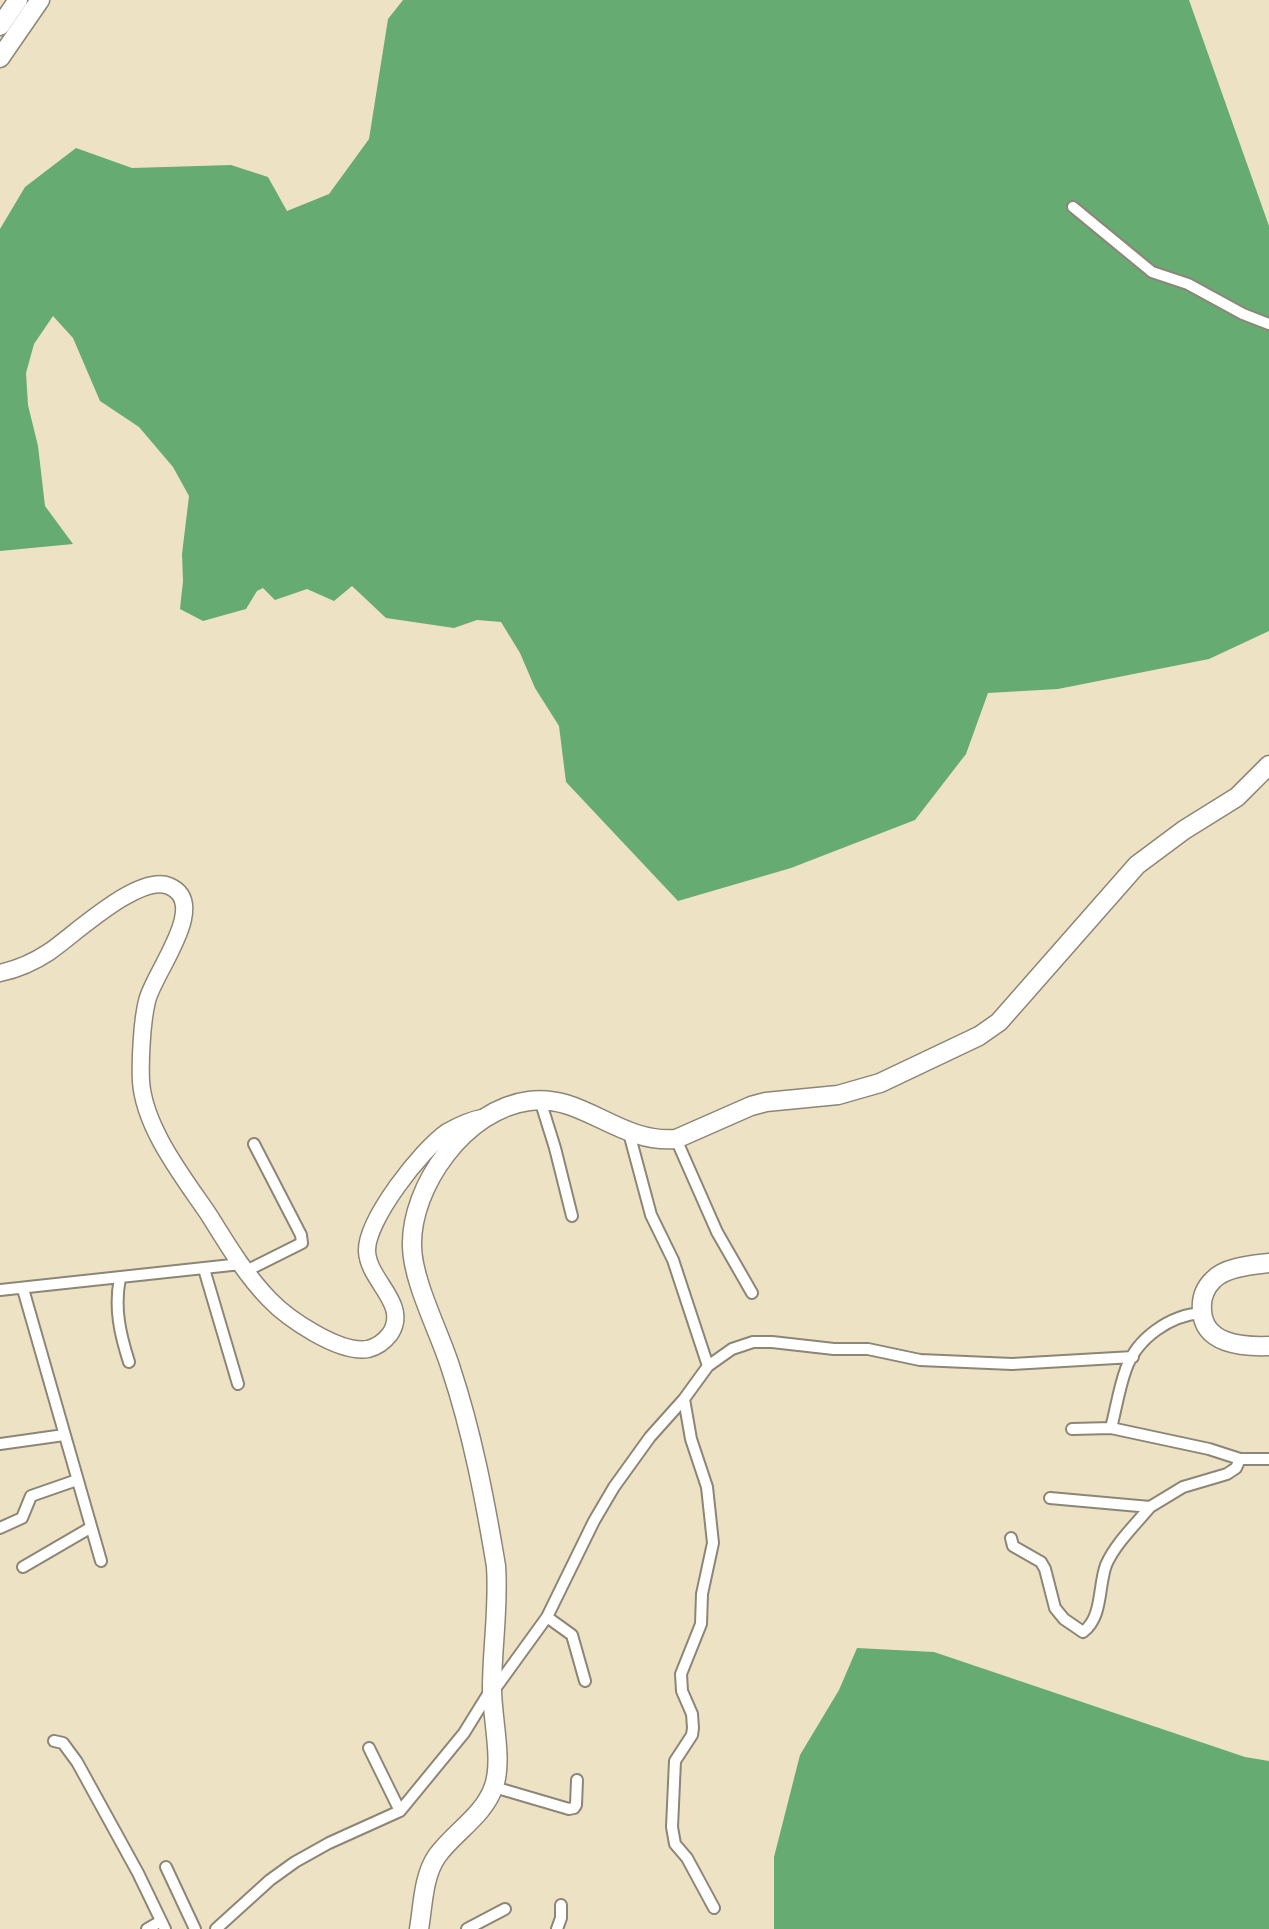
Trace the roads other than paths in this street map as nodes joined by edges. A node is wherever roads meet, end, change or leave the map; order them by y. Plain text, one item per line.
1 (18, 0) edge
2 (40, 0) edge
3 (0, 26) edge
4 (0, 58) edge
5 (1073, 207) dead end
6 (1269, 324) edge
7 (1269, 765) edge
8 (0, 974) edge
9 (540, 1100) junction
10 (488, 1117) junction
11 (629, 1133) junction
12 (676, 1139) junction
13 (254, 1144) dead end
14 (572, 1216) dead end
15 (1269, 1263) edge
16 (243, 1268) junction
17 (204, 1269) junction
18 (120, 1278) junction
19 (23, 1289) junction
20 (0, 1290) edge
21 (752, 1293) dead end
22 (1202, 1313) junction
23 (1269, 1346) edge
24 (1133, 1357) junction
25 (129, 1362) dead end
26 (708, 1366) junction
27 (237, 1384) dead end
28 (684, 1399) junction
29 (1111, 1428) junction
30 (1072, 1429) dead end
31 (64, 1435) junction
32 (0, 1444) edge
33 (1240, 1459) junction
34 (1269, 1459) edge
35 (77, 1480) junction
36 (1050, 1498) dead end
37 (1150, 1507) junction
38 (0, 1528) edge
39 (90, 1528) junction
40 (1011, 1538) dead end
41 (101, 1561) dead end
42 (23, 1567) dead end
43 (547, 1617) junction
44 (585, 1681) dead end
45 (492, 1691) junction
46 (54, 1741) dead end
47 (369, 1748) dead end
48 (576, 1780) dead end
49 (494, 1787) junction
50 (400, 1811) junction
51 (166, 1867) dead end
52 (561, 1905) dead end
53 (714, 1908) dead end
54 (505, 1909) dead end
55 (163, 1925) edge
56 (147, 1929) edge
57 (195, 1929) edge
58 (216, 1929) edge
59 (419, 1929) edge
60 (467, 1929) edge
61 (557, 1929) edge

1 - 3 main road
2 - 4 main road
5 - 6 street
7 - 12 main road
8 - 16 main road
9 - 10 main road
9 - 11 main road
9 - 14 street
10 - 16 main road
10 - 45 main road
11 - 12 main road
11 - 26 street
12 - 21 street
13 - 16 street
15 - 22 main road
16 - 17 street
17 - 18 street
17 - 27 street
18 - 19 street
18 - 25 street
19 - 20 street
19 - 31 street
22 - 23 main road
22 - 24 street
24 - 26 street
24 - 29 street
26 - 28 street
28 - 43 street
28 - 53 street
29 - 30 street
29 - 33 street
31 - 32 street
31 - 35 street
33 - 34 street
33 - 37 street
35 - 38 street
35 - 39 street
36 - 37 street
37 - 40 street
39 - 41 street
39 - 42 street
43 - 44 street
43 - 45 street
45 - 49 main road
45 - 50 street
46 - 55 street
47 - 50 street
48 - 49 street
49 - 59 main road
50 - 58 street
51 - 57 street
52 - 61 street
54 - 60 street
55 - 56 street

